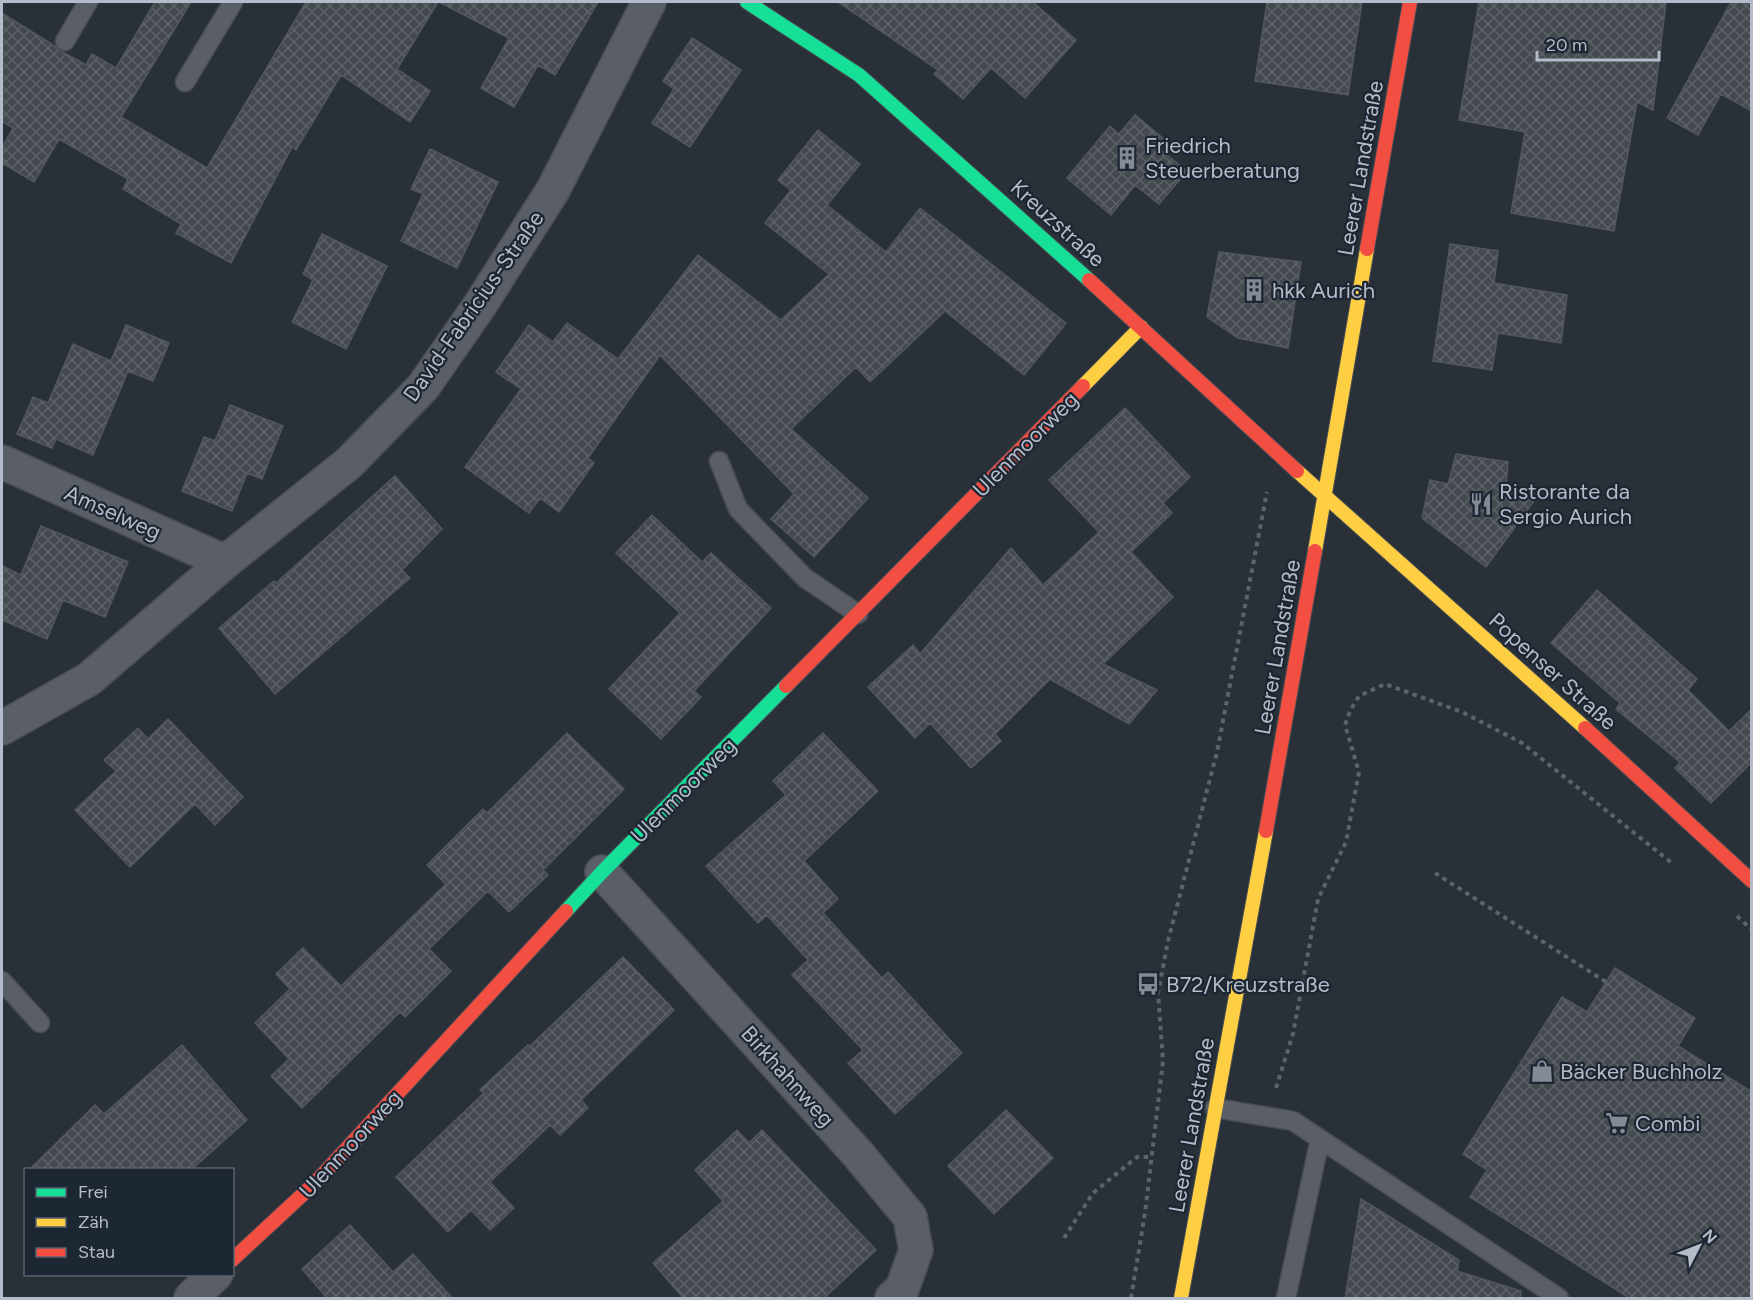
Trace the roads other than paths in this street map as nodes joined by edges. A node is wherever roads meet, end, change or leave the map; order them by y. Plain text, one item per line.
1 (88, 2) edge
2 (233, 2) edge
3 (649, 2) edge
4 (747, 2) edge
5 (1410, 2) edge
6 (65, 41) dead end
7 (184, 82) dead end
8 (1141, 327) junction
9 (719, 461) dead end
10 (2, 462) edge
11 (1324, 495) junction
12 (225, 562) junction
13 (858, 614) junction
14 (2, 728) edge
15 (602, 872) junction
16 (1752, 882) edge
17 (2, 981) edge
18 (40, 1023) dead end
19 (1215, 1108) junction
20 (1320, 1139) junction
21 (234, 1258) edge
22 (215, 1276) edge
23 (191, 1299) edge
24 (892, 1299) edge
25 (1181, 1299) edge
26 (1286, 1299) edge
27 (1558, 1299) edge

1 - 6 lane
2 - 7 lane
3 - 12 street, David-Fabricius-Straße
4 - 8 street, Kreuzstraße
5 - 11 street, Leerer Landstraße
8 - 11 street, Kreuzstraße
8 - 13 street, Ulenmoorweg
9 - 13 lane
10 - 12 street, Amselweg
11 - 16 street, Popenser Straße
11 - 19 street, Leerer Landstraße
12 - 14 street, David-Fabricius-Straße
13 - 15 street, Ulenmoorweg
15 - 21 street, Ulenmoorweg
15 - 24 street, Birkhahnweg
17 - 18 lane
19 - 20 lane
19 - 25 street, Leerer Landstraße
20 - 26 lane
20 - 27 lane
22 - 23 street

